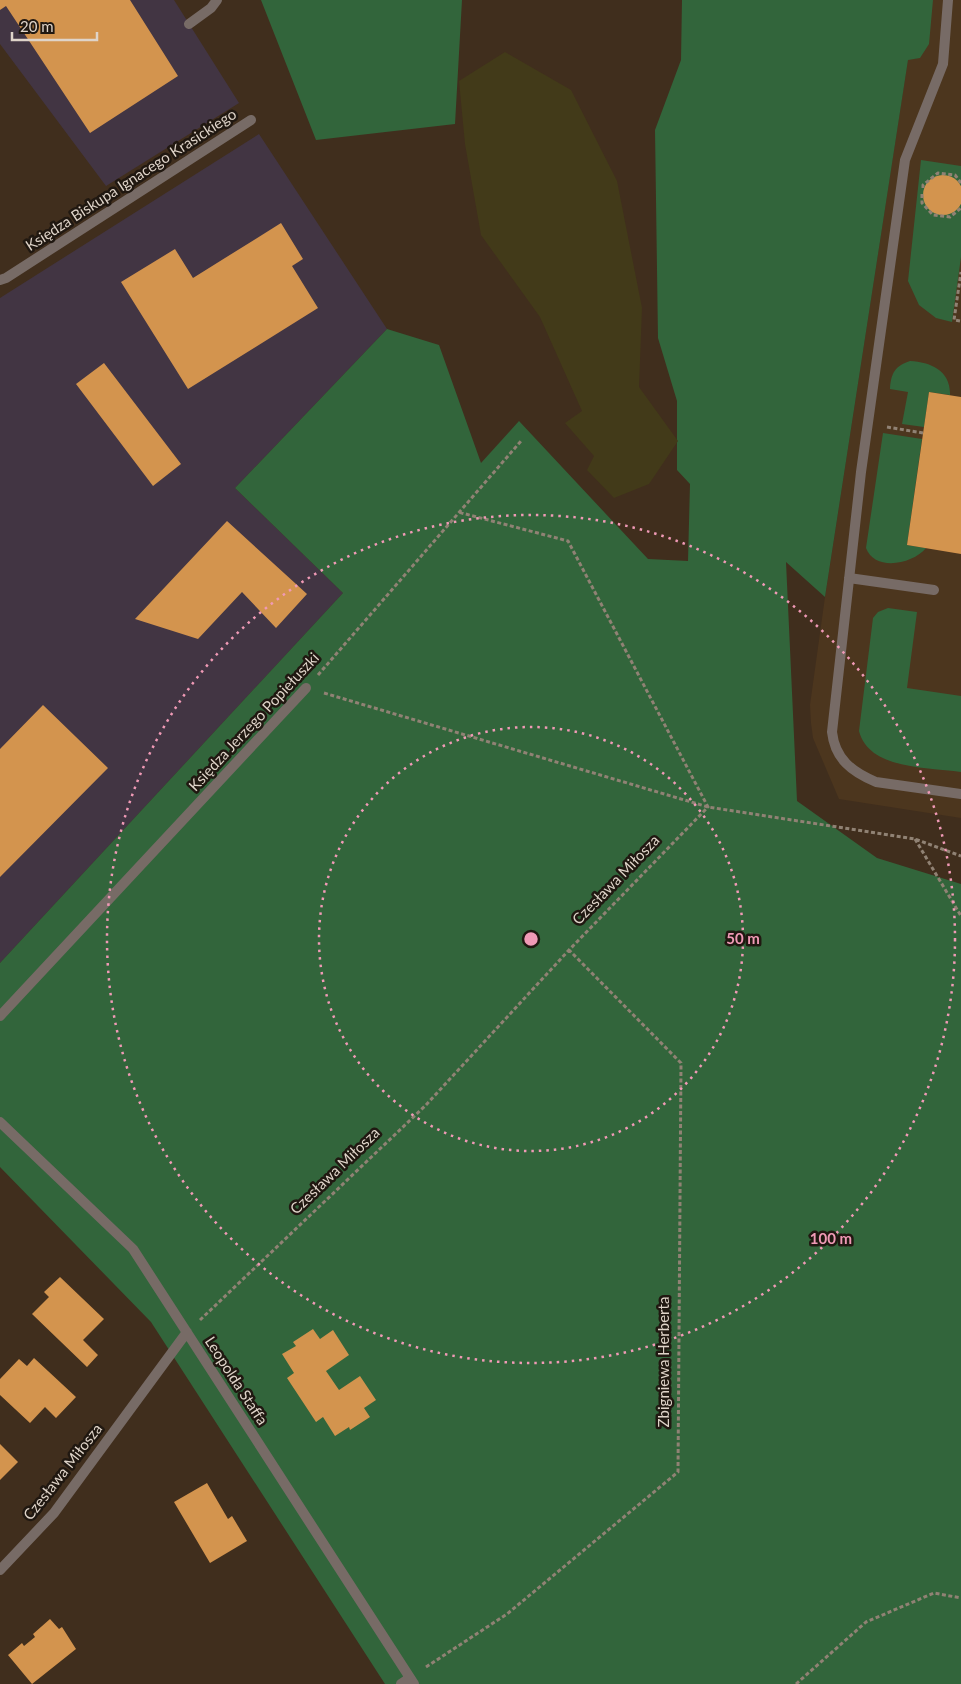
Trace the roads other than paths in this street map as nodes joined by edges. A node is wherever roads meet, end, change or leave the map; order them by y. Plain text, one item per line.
1 (217, 0) edge
2 (948, 0) edge
3 (189, 24) dead end
4 (251, 120) dead end
5 (0, 280) edge
6 (849, 578) junction
7 (934, 590) dead end
8 (306, 688) road end
9 (961, 794) edge
10 (0, 1016) edge
11 (0, 1122) edge
12 (187, 1332) junction
13 (0, 1570) edge
14 (408, 1682) edge

1 - 3 street
2 - 6 street
4 - 5 street, Księdza Biskupa Ignacego Krasickiego
6 - 7 street
6 - 9 street
8 - 10 street, Księdza Jerzego Popiełuszki
11 - 12 street, Leopolda Staffa
12 - 13 street, Czesława Miłosza
12 - 14 street, Leopolda Staffa

